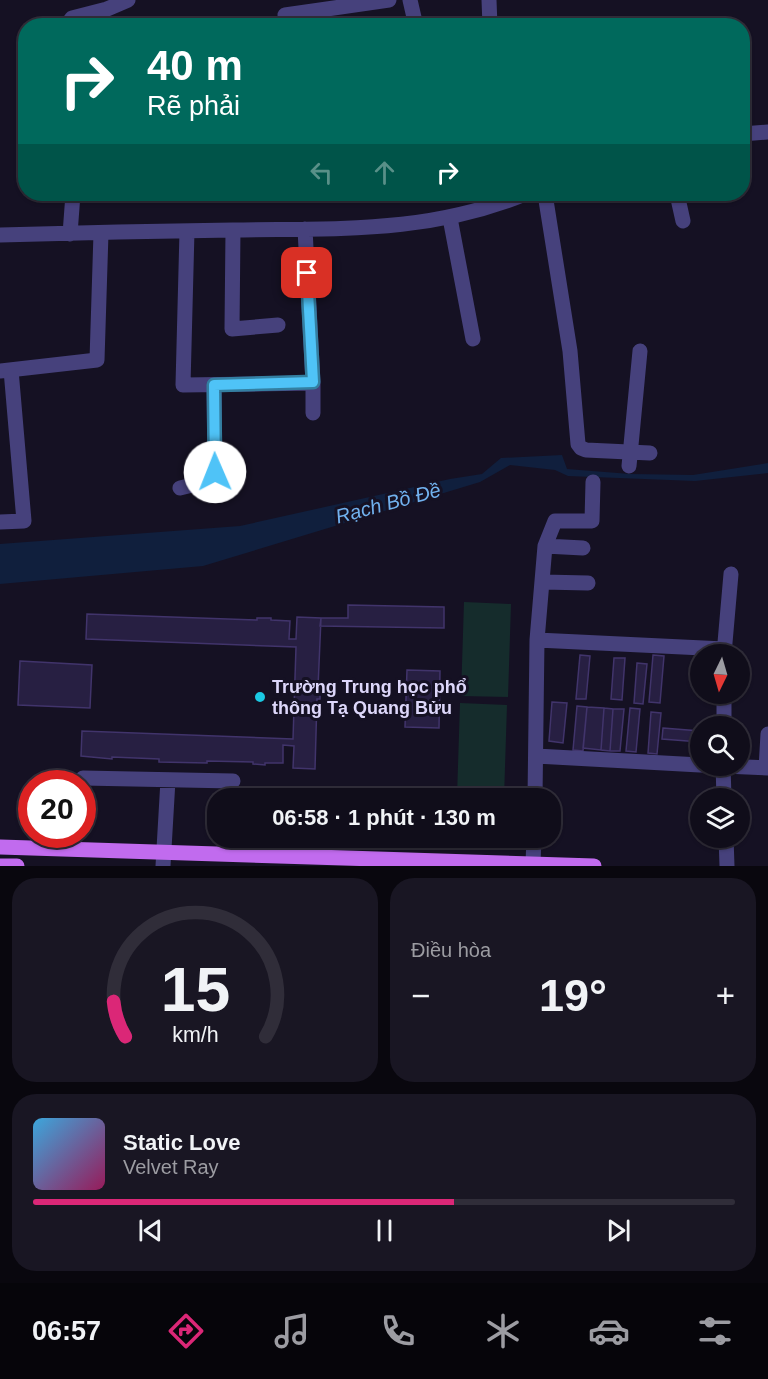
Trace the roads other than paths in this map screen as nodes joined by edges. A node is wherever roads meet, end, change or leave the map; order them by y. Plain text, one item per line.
1 (128, 0) edge
2 (389, 0) edge
3 (410, 0) edge
4 (489, 0) edge
5 (285, 15) dead end
6 (72, 18) edge
7 (414, 18) edge
8 (490, 18) edge
9 (768, 132) edge
10 (750, 133) edge
11 (72, 201) edge
12 (494, 201) edge
13 (546, 201) edge
14 (679, 201) edge
15 (450, 218) junction
16 (683, 221) dead end
17 (305, 229) junction
18 (233, 230) junction
19 (187, 231) junction
20 (101, 233) junction
21 (70, 234) junction
22 (0, 235) edge
23 (278, 325) dead end
24 (473, 339) dead end
25 (640, 351) dead end
26 (6, 370) edge
27 (313, 382) junction
28 (214, 385) junction
29 (313, 413) dead end
30 (650, 453) dead end
31 (629, 459) junction
32 (593, 482) dead end
33 (180, 488) dead end
34 (0, 522) edge
35 (545, 546) junction
36 (583, 548) dead end
37 (731, 574) dead end
38 (543, 582) junction
39 (588, 583) dead end
40 (537, 640) junction
41 (725, 644) edge
42 (690, 650) edge
43 (768, 734) edge
44 (536, 756) junction
45 (690, 764) edge
46 (750, 767) edge
47 (767, 768) edge
48 (96, 778) edge
49 (168, 780) junction
50 (233, 781) dead end
51 (535, 788) edge
52 (0, 847) edge
53 (534, 848) edge
54 (726, 848) edge
55 (163, 859) edge
56 (533, 863) junction
57 (0, 866) edge
58 (17, 866) edge
59 (594, 866) edge
60 (727, 866) edge

1 - 6 street
2 - 5 street
3 - 7 street
4 - 8 street
9 - 10 street
11 - 21 street
12 - 15 street
13 - 31 street
14 - 16 street
15 - 17 street
15 - 24 street
17 - 18 street
17 - 27 street
18 - 19 street
18 - 23 street
19 - 20 street
19 - 28 street
20 - 21 street
20 - 26 street
21 - 22 street
25 - 31 street
26 - 34 street
27 - 28 street
27 - 29 street
28 - 33 street
30 - 31 street
32 - 35 street
35 - 36 street
35 - 38 street
37 - 41 street
38 - 39 street
38 - 40 street
40 - 42 street
40 - 44 street
43 - 47 street
44 - 45 street
44 - 51 street
46 - 47 street
48 - 49 street
49 - 50 street
49 - 55 street
52 - 55 main road
53 - 56 street
54 - 60 street
55 - 56 main road
56 - 59 main road
57 - 58 main road

